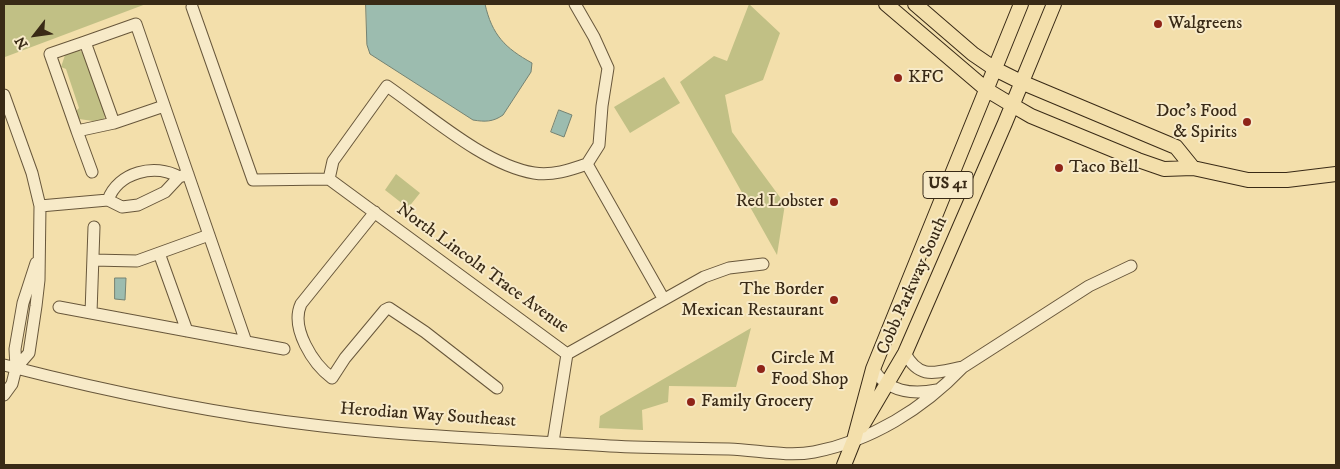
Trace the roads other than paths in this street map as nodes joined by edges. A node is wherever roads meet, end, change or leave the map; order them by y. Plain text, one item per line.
1 (575, 4) edge
2 (886, 4) edge
3 (915, 4) edge
4 (1021, 4) edge
5 (1054, 4) edge
6 (192, 7) dead end
7 (85, 42) junction
8 (995, 69) junction
9 (1021, 82) junction
10 (987, 90) junction
11 (4, 95) edge
12 (1012, 105) junction
13 (164, 106) junction
14 (114, 123) junction
15 (77, 131) junction
16 (587, 164) junction
17 (1193, 168) junction
18 (92, 172) dead end
19 (1336, 174) edge
20 (183, 175) junction
21 (329, 179) junction
22 (108, 200) junction
23 (40, 206) junction
24 (375, 212) junction
25 (94, 227) dead end
26 (209, 235) junction
27 (159, 253) junction
28 (93, 260) junction
29 (763, 264) dead end
30 (1131, 266) dead end
31 (663, 298) junction
32 (59, 307) dead end
33 (91, 313) junction
34 (187, 331) junction
35 (246, 342) junction
36 (284, 349) dead end
37 (905, 353) junction
38 (567, 354) junction
39 (4, 365) edge
40 (963, 367) junction
41 (16, 368) junction
42 (874, 369) junction
43 (887, 384) junction
44 (496, 388) dead end
45 (941, 389) junction
46 (4, 395) edge
47 (854, 440) junction
48 (554, 442) junction
49 (844, 465) edge

1 - 16 street
2 - 10 main road
3 - 8 main road
4 - 8 main road, Cobb Parkway South / US 41
5 - 9 main road, Cobb Parkway South / US 41
6 - 21 street
7 - 13 street
7 - 14 street
7 - 15 street
8 - 9 main road
8 - 10 main road, Cobb Parkway South / US 41
9 - 12 main road, Cobb Parkway South / US 41
9 - 17 main road
10 - 12 main road
10 - 42 main road, Cobb Parkway South / US 41
11 - 23 street
12 - 17 main road
12 - 37 main road, Cobb Parkway South / US 41
13 - 14 street
13 - 20 street
14 - 15 street
15 - 18 street
16 - 21 street
16 - 31 street
17 - 19 main road
20 - 22 street
20 - 22 street
20 - 26 street
21 - 24 street, North Lincoln Trace Avenue
22 - 23 street
23 - 41 street
24 - 38 street, North Lincoln Trace Avenue
24 - 44 street, North Lincoln Trace Avenue
25 - 28 street
26 - 27 street
26 - 35 street
27 - 28 street
27 - 34 street
28 - 33 street
29 - 31 street
30 - 40 street
31 - 38 street
32 - 33 street
33 - 34 street
34 - 35 street
35 - 36 street
37 - 40 street
37 - 43 main road, Cobb Parkway South / US 41
38 - 48 street
39 - 41 street, Herodian Way Southeast
40 - 45 street, Herodian Way Southeast
41 - 46 street
41 - 48 street, Herodian Way Southeast
42 - 43 street
42 - 47 main road, Cobb Parkway South / US 41
43 - 45 street
43 - 47 main road, Cobb Parkway South / US 41
45 - 47 street, Herodian Way Southeast
47 - 48 street, Herodian Way Southeast
47 - 49 main road, Cobb Parkway South / US 41

